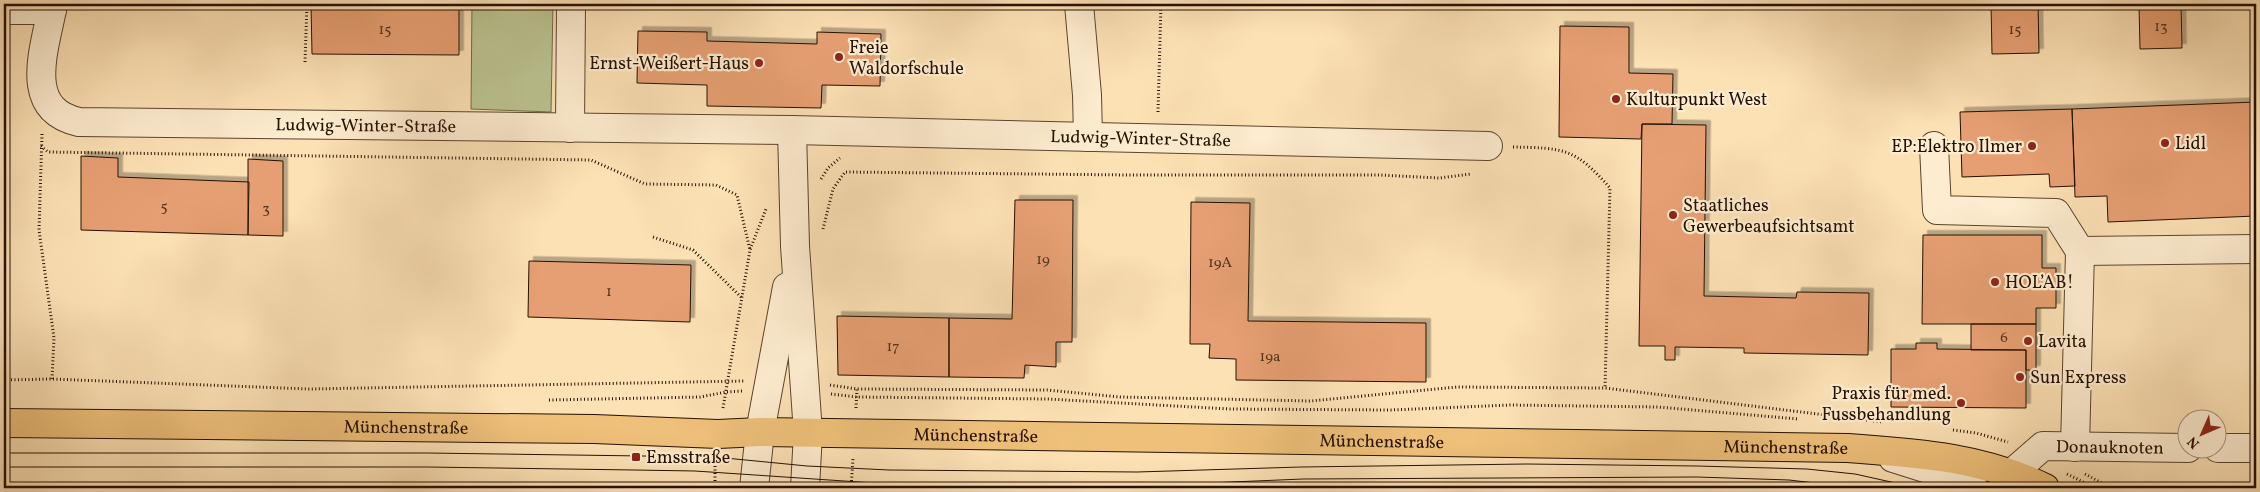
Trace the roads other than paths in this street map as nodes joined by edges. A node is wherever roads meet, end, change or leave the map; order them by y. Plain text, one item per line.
1 (571, 4) edge
2 (1079, 4) edge
3 (53, 7) edge
4 (4, 10) edge
5 (570, 128) junction
6 (792, 130) junction
7 (1088, 137) junction
8 (1488, 146) road end
9 (1934, 146) dead end
10 (794, 246) junction
11 (2256, 249) edge
12 (2080, 250) junction
13 (4, 423) edge
14 (760, 432) junction
15 (808, 433) junction
16 (1848, 448) junction
17 (2228, 448) edge
18 (2256, 448) edge
19 (2178, 449) edge
20 (2084, 455) junction
21 (2012, 473) junction
22 (754, 488) edge
23 (805, 488) edge
24 (1974, 488) edge
25 (2045, 488) edge

1 - 5 street
2 - 7 street
3 - 4 street
3 - 5 street, Ludwig-Winter-Straße
5 - 6 street, Ludwig-Winter-Straße
6 - 7 street, Ludwig-Winter-Straße
6 - 10 street
7 - 8 street, Ludwig-Winter-Straße
9 - 12 street
10 - 14 street
10 - 15 street
11 - 12 street
12 - 20 street
13 - 14 main road, Münchenstraße
14 - 15 main road, Münchenstraße
14 - 22 street
15 - 16 main road, Münchenstraße
15 - 23 street
16 - 21 main road, Münchenstraße
16 - 24 street
17 - 18 street
19 - 20 street, Donauknoten
20 - 21 street, Donauknoten
21 - 25 main road

